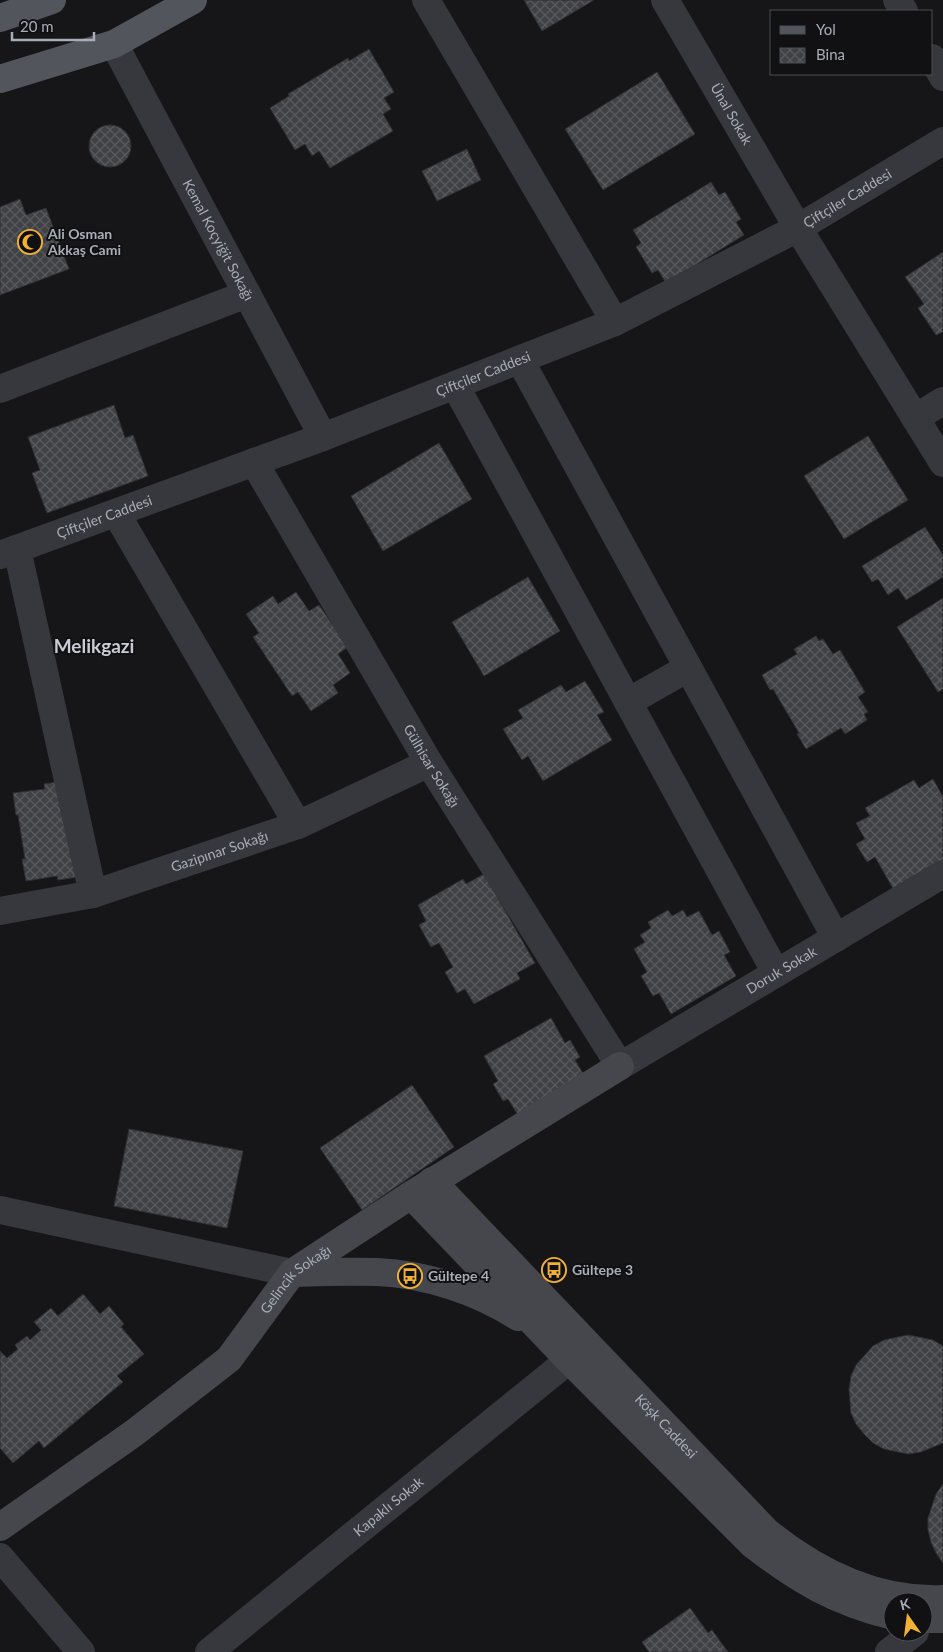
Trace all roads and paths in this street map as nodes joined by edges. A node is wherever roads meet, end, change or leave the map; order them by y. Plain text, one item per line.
1 (52, 0) edge
2 (193, 0) edge
3 (426, 0) edge
4 (664, 0) edge
5 (0, 18) edge
6 (114, 44) junction
7 (933, 60) edge
8 (943, 77) edge
9 (0, 79) edge
10 (943, 142) edge
11 (798, 228) junction
12 (247, 294) junction
13 (615, 322) junction
14 (520, 360) junction
15 (455, 385) junction
16 (0, 389) edge
17 (943, 401) edge
18 (915, 418) junction
19 (323, 437) junction
20 (254, 462) junction
21 (943, 462) edge
22 (116, 513) junction
23 (8, 552) edge
24 (688, 668) junction
25 (628, 702) junction
26 (429, 763) junction
27 (298, 824) junction
28 (943, 874) edge
29 (93, 894) junction
30 (0, 911) edge
31 (836, 938) junction
32 (776, 973) junction
33 (620, 1066) junction
34 (421, 1188) junction
35 (0, 1210) edge
36 (292, 1273) junction
37 (543, 1332) junction
38 (570, 1360) junction
39 (0, 1527) edge
40 (0, 1557) edge
41 (883, 1593) edge
42 (883, 1613) edge
43 (901, 1642) edge
44 (81, 1652) edge
45 (209, 1652) edge
46 (889, 1652) edge

1 - 5 main road
2 - 6 main road
3 - 13 street
4 - 11 street, Ünal Sokak
6 - 9 main road
6 - 12 street, Kemal Koçyiğit Sokağı
7 - 8 street
10 - 11 street, Çiftçiler Caddesi
11 - 13 street, Çiftçiler Caddesi
11 - 18 street, Ünal Sokak
12 - 16 street
12 - 19 street, Kemal Koçyiğit Sokağı
13 - 14 street, Çiftçiler Caddesi
14 - 15 street, Çiftçiler Caddesi
14 - 24 street
15 - 19 street, Çiftçiler Caddesi
15 - 25 street
17 - 18 street
18 - 21 street, Ünal Sokak
19 - 20 street, Çiftçiler Caddesi
20 - 22 street, Çiftçiler Caddesi
20 - 26 street, Gülhisar Sokağı
22 - 23 street, Çiftçiler Caddesi
22 - 27 street
23 - 29 street
24 - 25 street
24 - 31 street
25 - 32 street
26 - 27 street, Gazipınar Sokağı
26 - 33 street, Gülhisar Sokağı
27 - 29 street, Gazipınar Sokağı
28 - 31 street, Doruk Sokak
29 - 30 street, Gazipınar Sokağı
31 - 32 street, Doruk Sokak
32 - 33 street, Doruk Sokak
33 - 34 street, Gelincik Sokağı
34 - 36 street, Gelincik Sokağı
34 - 37 street, Köşk Caddesi
34 - 41 street, Köşk Caddesi
35 - 36 street
36 - 37 street
36 - 39 street, Gelincik Sokağı
37 - 38 street, Köşk Caddesi
38 - 42 street, Köşk Caddesi
38 - 45 street, Kapaklı Sokak
40 - 44 street
43 - 46 street

